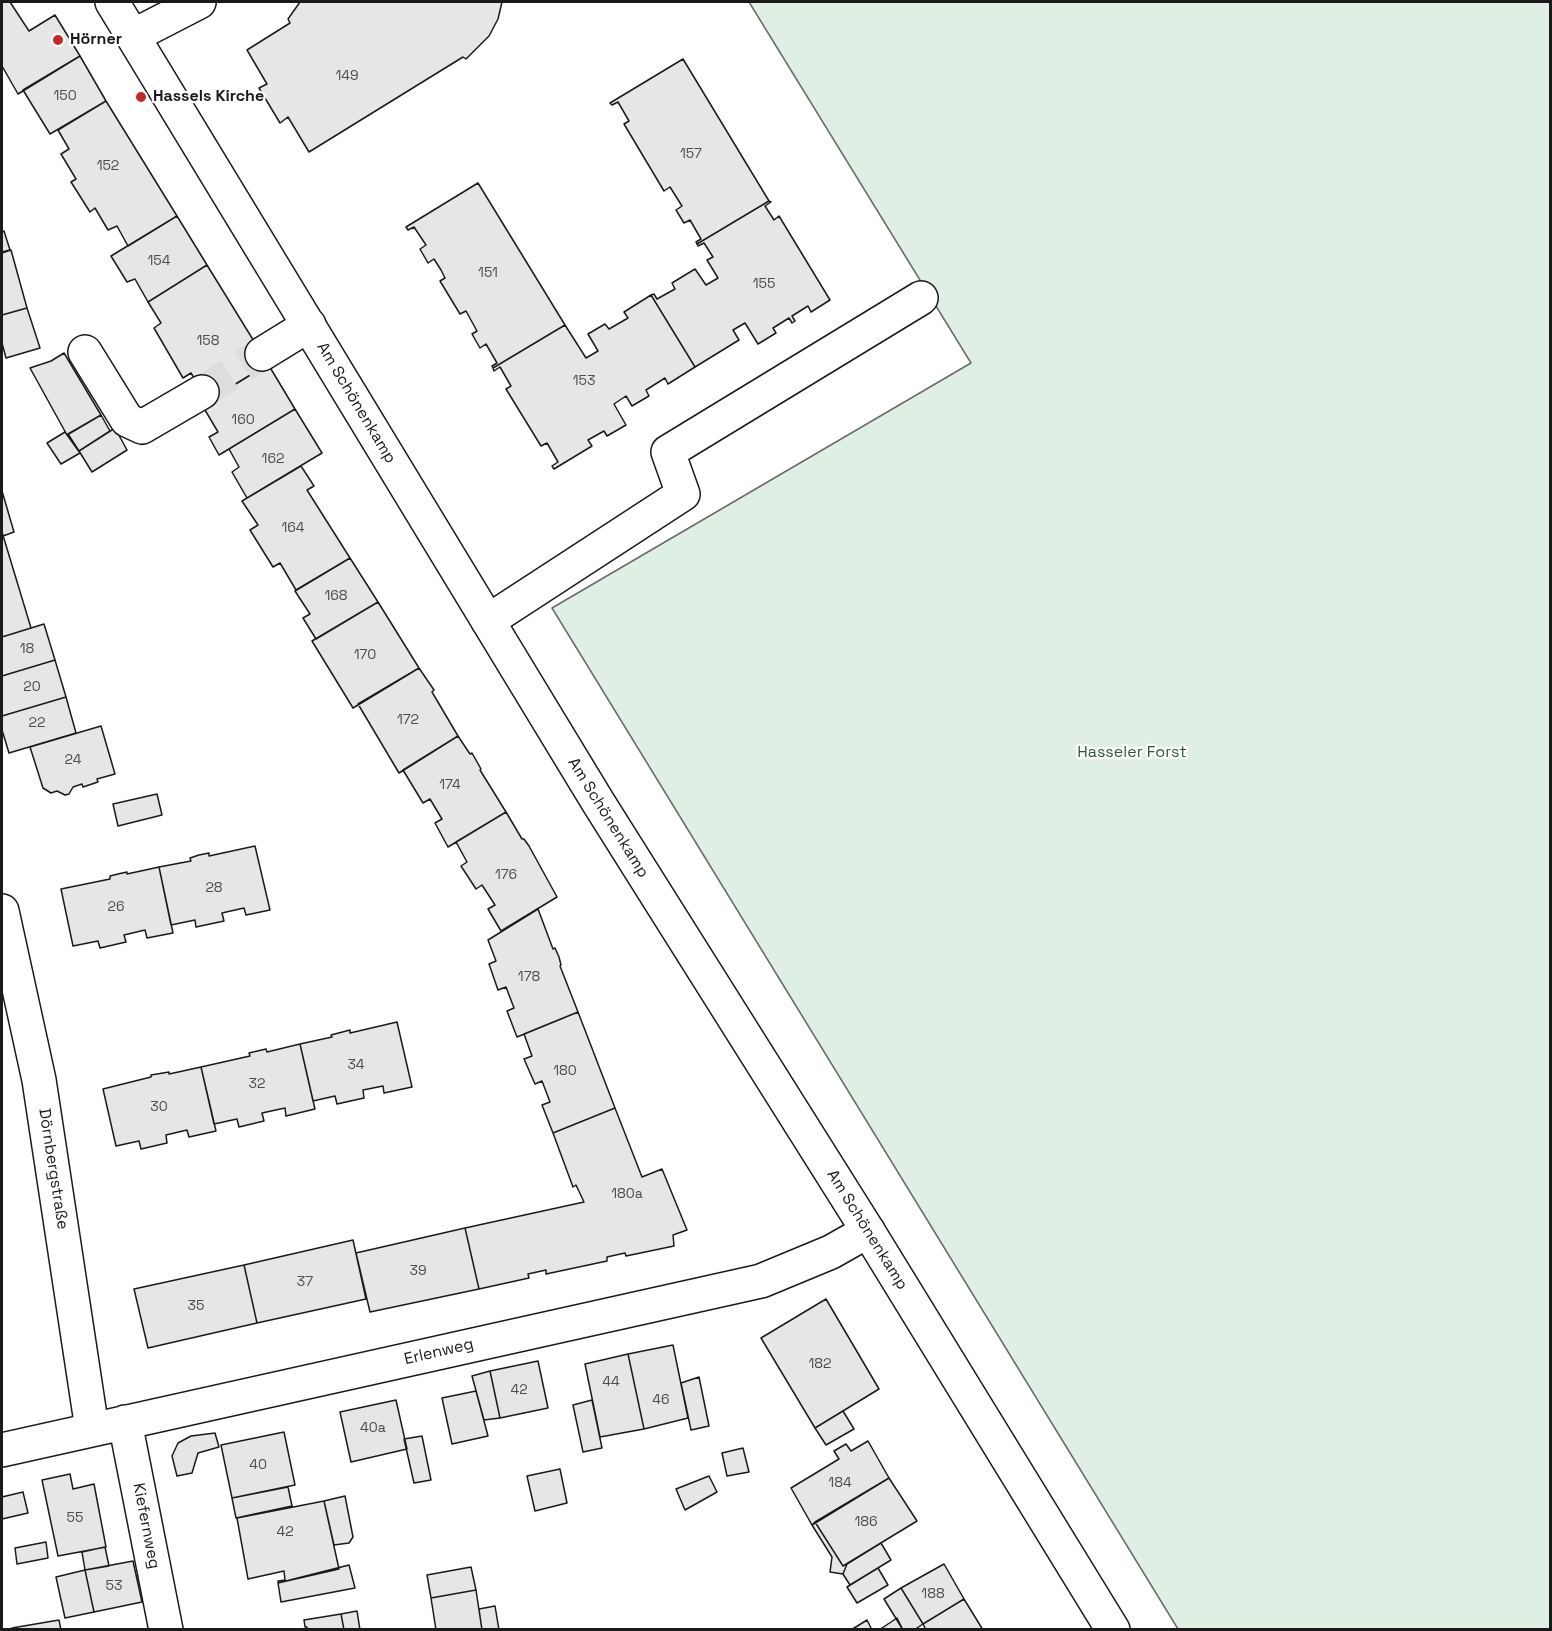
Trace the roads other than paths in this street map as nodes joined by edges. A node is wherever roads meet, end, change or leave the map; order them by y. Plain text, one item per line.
1 (112, 2) edge
2 (199, 2) edge
3 (134, 36) junction
4 (921, 298) dead end
5 (309, 325) junction
6 (85, 352) dead end
7 (262, 354) tunnel mouth
8 (202, 392) tunnel mouth
9 (488, 621) junction
10 (2, 911) edge
11 (868, 1231) junction
12 (125, 1422) junction
13 (92, 1430) junction
14 (2, 1450) edge
15 (166, 1629) edge
16 (1113, 1629) edge

1 - 3 main road, Am Schönenkamp
2 - 3 main road
3 - 5 main road, Am Schönenkamp
4 - 9 main road
5 - 7 main road
5 - 9 main road, Am Schönenkamp
6 - 8 main road
9 - 11 main road, Am Schönenkamp
10 - 13 main road, Dörnbergstraße
11 - 12 main road, Erlenweg
11 - 16 main road, Am Schönenkamp
12 - 13 main road, Erlenweg
12 - 15 main road, Kiefernweg
13 - 14 main road, Erlenweg

